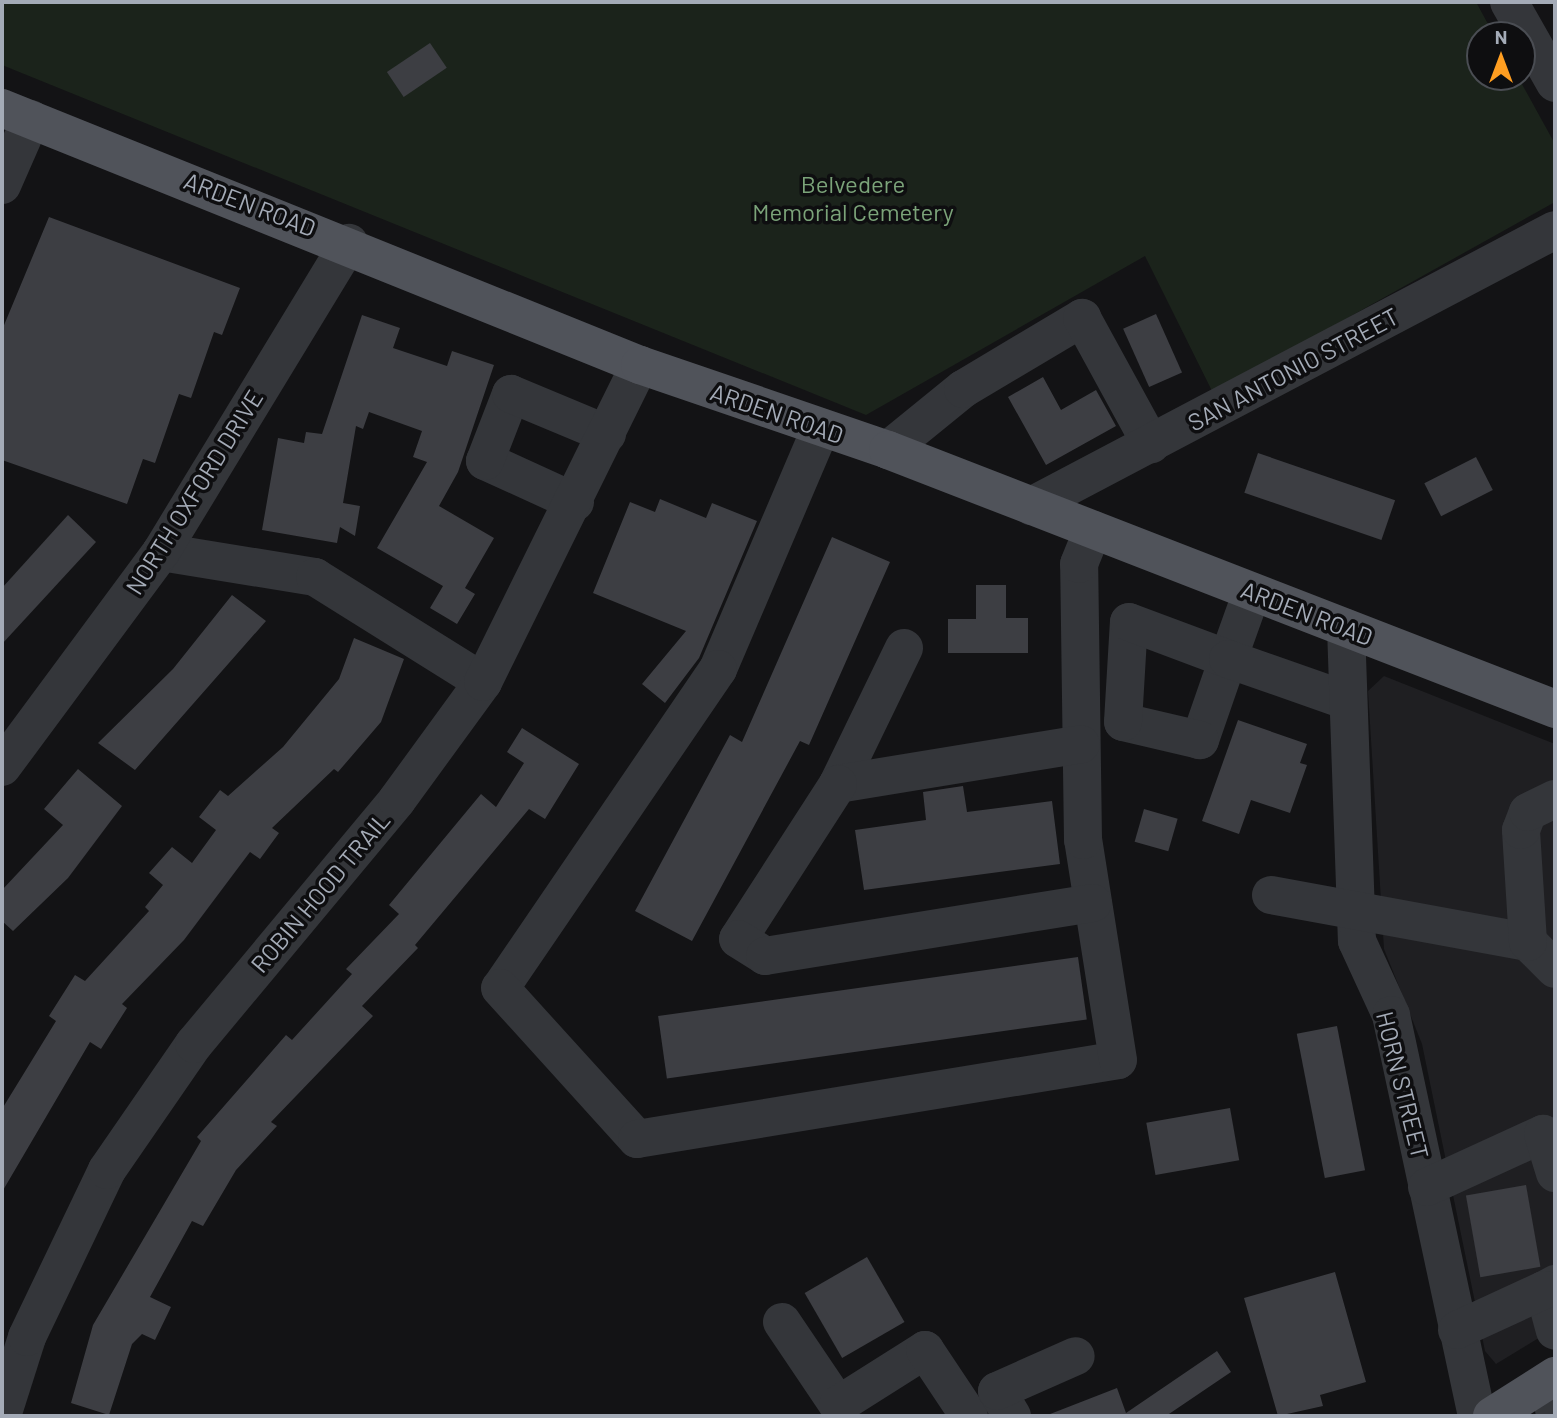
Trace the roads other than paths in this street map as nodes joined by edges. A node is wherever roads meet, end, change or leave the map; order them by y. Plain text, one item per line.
1 (1509, 2) edge
2 (1555, 83) edge
3 (17, 113) edge
4 (2, 186) edge
5 (1555, 230) edge
6 (349, 243) junction
7 (640, 365) junction
8 (820, 430) junction
9 (607, 434) junction
10 (1151, 444) junction
11 (888, 450) junction
12 (575, 502) junction
13 (1031, 506) junction
14 (1093, 530) junction
15 (161, 552) junction
16 (1251, 592) junction
17 (1346, 628) junction
18 (904, 648) dead end
19 (483, 682) junction
20 (1348, 701) junction
21 (1555, 709) edge
22 (1081, 744) junction
23 (2, 767) edge
24 (838, 784) junction
25 (1555, 799) edge
26 (1271, 895) dead end
27 (1093, 903) junction
28 (1354, 909) junction
29 (1542, 932) edge
30 (1555, 969) edge
31 (1555, 1173) edge
32 (1427, 1187) junction
33 (1550, 1287) edge
34 (782, 1322) dead end
35 (1457, 1330) junction
36 (1555, 1331) edge
37 (1076, 1356) dead end
38 (1553, 1390) edge
39 (2, 1416) edge
40 (969, 1416) edge
41 (1012, 1416) edge
42 (1476, 1416) edge
43 (1492, 1416) edge

1 - 2 street
3 - 4 street
3 - 6 main road, ARDEN ROAD
5 - 10 street, SAN ANTONIO STREET
6 - 7 main road, ARDEN ROAD
6 - 15 street, NORTH OXFORD DRIVE
7 - 8 main road, ARDEN ROAD
7 - 9 street, ROBIN HOOD TRAIL
8 - 11 main road, ARDEN ROAD
8 - 27 street
9 - 12 street, ROBIN HOOD TRAIL
9 - 12 street
10 - 11 street
10 - 13 street, SAN ANTONIO STREET
11 - 13 main road, ARDEN ROAD
12 - 19 street, ROBIN HOOD TRAIL
13 - 14 main road, ARDEN ROAD
14 - 16 main road, ARDEN ROAD
14 - 22 street
15 - 19 street
15 - 23 street, NORTH OXFORD DRIVE
16 - 17 main road, ARDEN ROAD
16 - 20 street
17 - 20 street, HORN STREET
17 - 21 main road, ARDEN ROAD
18 - 24 street
19 - 39 street, ROBIN HOOD TRAIL
20 - 28 street, HORN STREET
22 - 24 street
22 - 27 street
24 - 27 street
25 - 29 street
26 - 28 street
28 - 29 street
28 - 32 street, HORN STREET
29 - 30 street
31 - 32 street
32 - 35 street, HORN STREET
33 - 35 street
33 - 36 street
34 - 40 street
35 - 42 street, HORN STREET
37 - 41 street
38 - 43 main road

